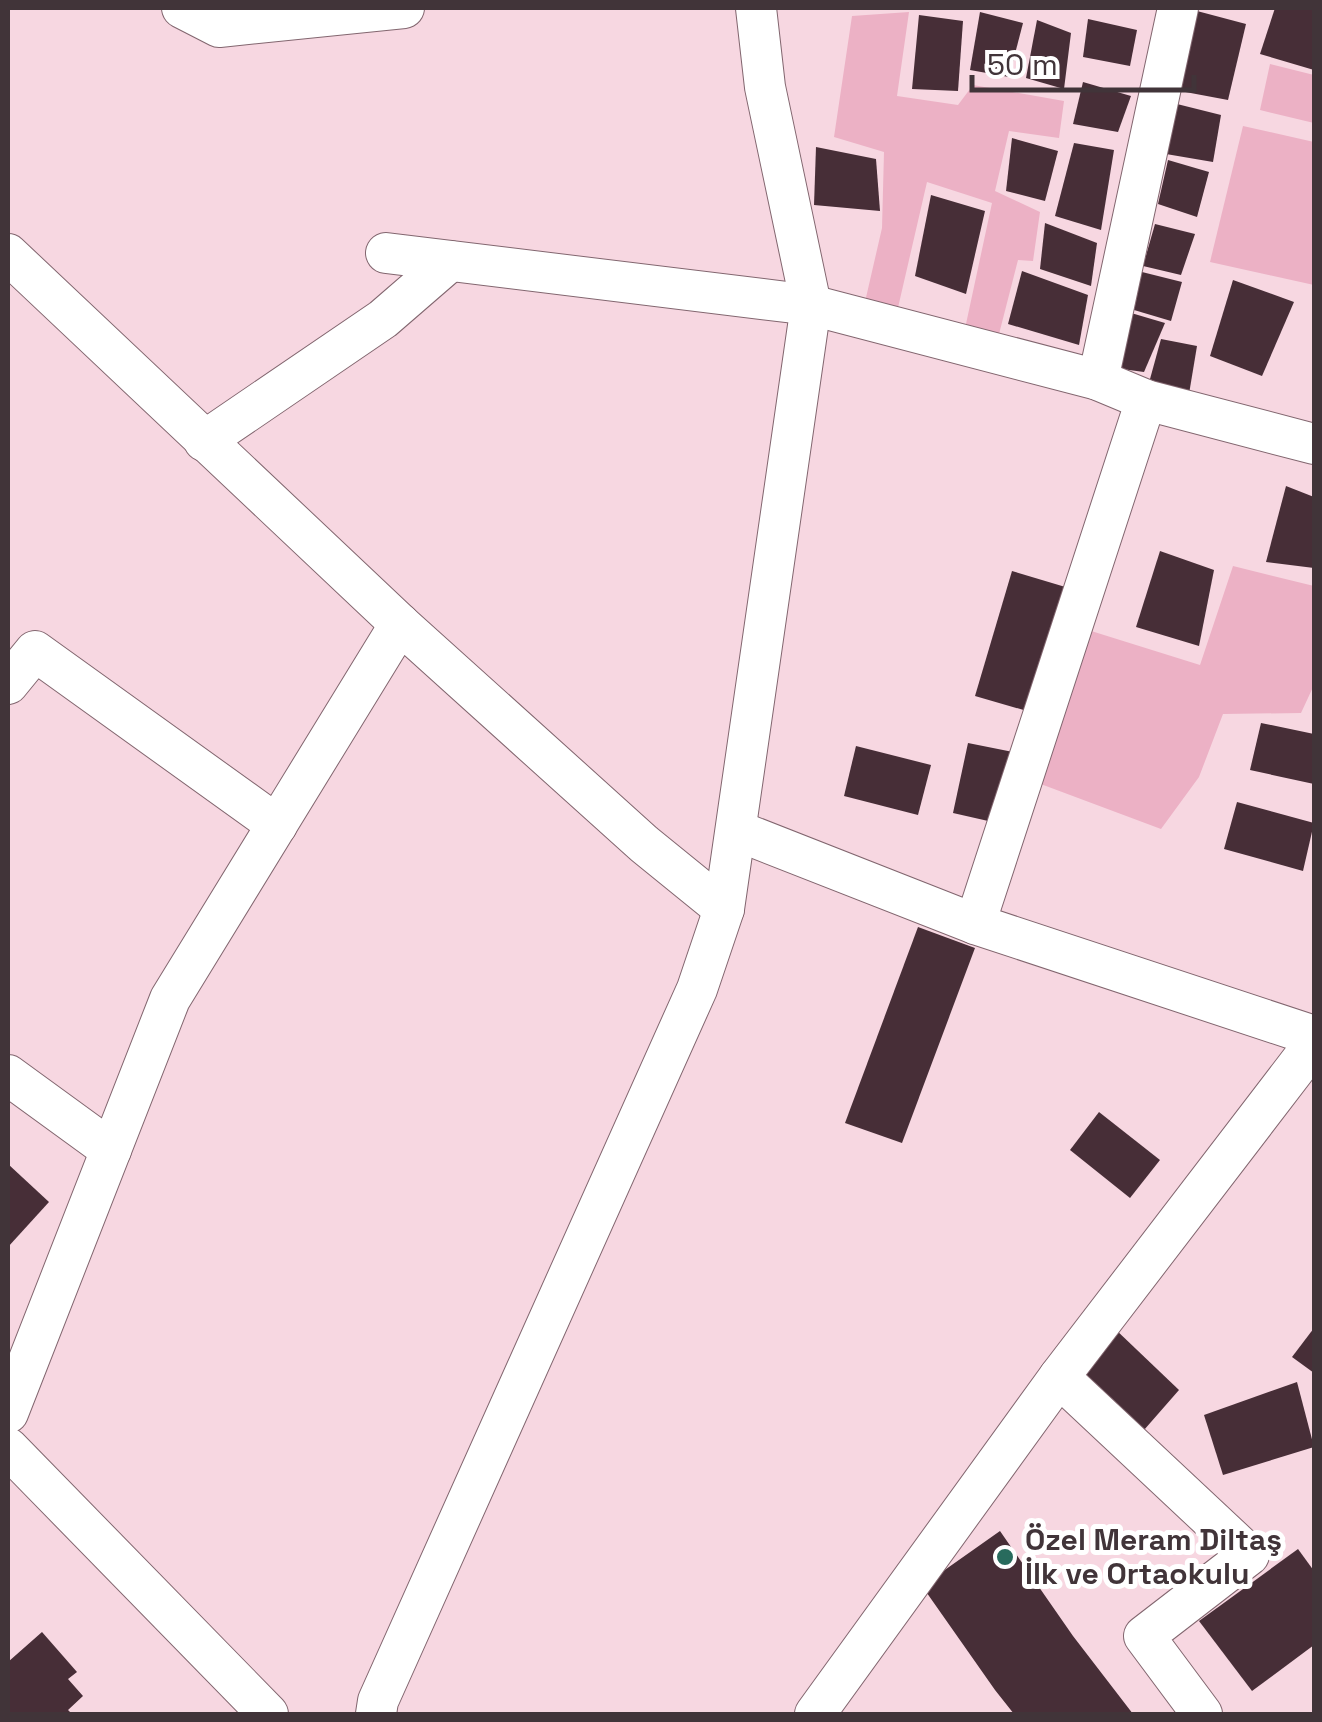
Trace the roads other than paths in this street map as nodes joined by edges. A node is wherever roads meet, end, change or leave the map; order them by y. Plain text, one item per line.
1 (182, 8) edge
2 (404, 8) edge
3 (756, 8) edge
4 (1178, 8) edge
5 (386, 252) dead end
6 (8, 254) edge
7 (450, 261) junction
8 (811, 304) junction
9 (1098, 380) junction
10 (1146, 400) junction
11 (204, 441) junction
12 (1314, 444) edge
13 (400, 624) junction
14 (8, 684) edge
15 (277, 825) junction
16 (738, 831) junction
17 (724, 909) junction
18 (975, 924) junction
19 (1314, 1036) edge
20 (1314, 1044) edge
21 (8, 1075) edge
22 (111, 1150) junction
23 (1059, 1376) junction
24 (8, 1413) edge
25 (8, 1448) edge
26 (268, 1714) edge
27 (376, 1714) edge
28 (815, 1714) edge
29 (1202, 1714) edge

1 - 2 street
3 - 8 street
4 - 9 street
5 - 7 street
6 - 11 street
7 - 8 street
7 - 11 street
8 - 9 street
8 - 16 street
9 - 10 street
10 - 12 street
10 - 18 street
11 - 13 street
13 - 15 street
13 - 17 street
14 - 15 street
15 - 22 street
16 - 17 street
16 - 18 street
17 - 27 street
18 - 19 street
20 - 23 street
21 - 22 street
22 - 24 street
23 - 28 street
23 - 29 street
25 - 26 street

